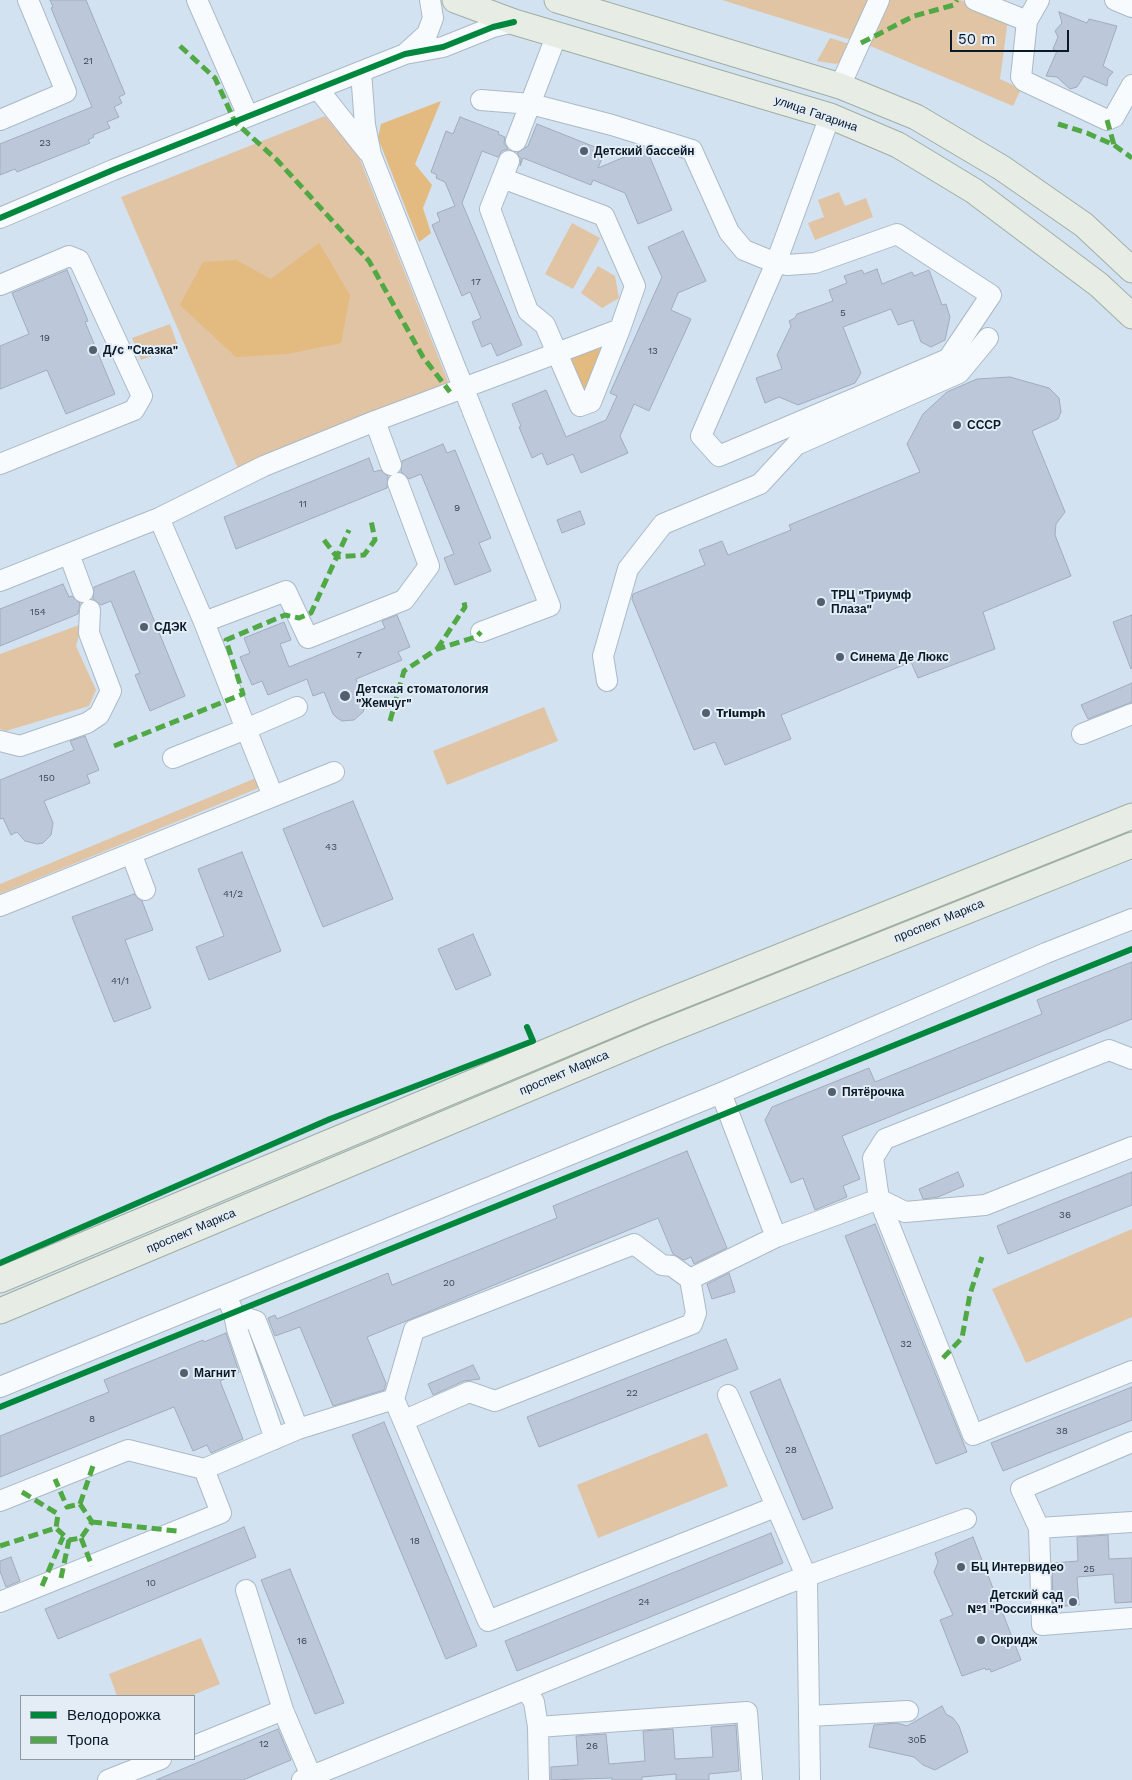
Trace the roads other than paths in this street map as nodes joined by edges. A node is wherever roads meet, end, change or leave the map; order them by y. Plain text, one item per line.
1 (28, 0) edge
2 (198, 0) edge
3 (430, 0) edge
4 (455, 0) edge
5 (557, 0) edge
6 (879, 0) edge
7 (975, 0) edge
8 (1039, 0) edge
9 (1116, 0) edge
10 (1132, 7) edge
11 (1027, 21) junction
12 (514, 22) junction
13 (557, 34) junction
14 (406, 54) junction
15 (361, 72) junction
16 (1132, 85) edge
17 (840, 86) junction
18 (318, 89) junction
19 (481, 100) dead end
20 (531, 104) junction
21 (248, 116) junction
22 (830, 116) junction
23 (0, 120) edge
24 (516, 141) dead end
25 (371, 155) junction
26 (0, 218) edge
27 (776, 263) junction
28 (1132, 270) edge
29 (0, 285) edge
30 (1132, 316) edge
31 (620, 329) junction
32 (988, 338) dead end
33 (557, 353) junction
34 (463, 387) junction
35 (375, 420) junction
36 (0, 464) edge
37 (159, 518) junction
38 (69, 554) junction
39 (0, 581) edge
40 (204, 622) junction
41 (482, 632) dead end
42 (608, 681) dead end
43 (296, 707) dead end
44 (1132, 714) edge
45 (246, 729) junction
46 (1082, 734) dead end
47 (0, 741) edge
48 (173, 758) dead end
49 (334, 772) dead end
50 (273, 796) junction
51 (1132, 816) edge
52 (1132, 845) edge
53 (131, 853) junction
54 (145, 890) dead end
55 (0, 906) edge
56 (1132, 919) edge
57 (1132, 1059) edge
58 (721, 1093) junction
59 (1132, 1147) edge
60 (879, 1199) junction
61 (776, 1237) junction
62 (690, 1279) junction
63 (0, 1280) edge
64 (226, 1295) junction
65 (0, 1312) edge
66 (234, 1314) junction
67 (1132, 1371) edge
68 (0, 1387) edge
69 (728, 1395) dead end
70 (394, 1399) junction
71 (405, 1420) junction
72 (298, 1430) junction
73 (275, 1439) junction
74 (1132, 1442) edge
75 (204, 1469) junction
76 (0, 1501) edge
77 (775, 1507) junction
78 (966, 1519) dead end
79 (1132, 1522) edge
80 (1039, 1528) junction
81 (807, 1578) junction
82 (246, 1590) dead end
83 (0, 1602) edge
84 (1132, 1618) edge
85 (526, 1690) junction
86 (283, 1710) junction
87 (908, 1711) dead end
88 (809, 1716) junction
89 (538, 1727) junction
90 (195, 1746) edge
91 (158, 1760) edge
92 (306, 1778) edge
93 (108, 1780) edge
94 (539, 1780) edge
95 (752, 1780) edge
96 (810, 1780) edge

1 - 23 street
2 - 21 street
3 - 14 street
4 - 12 main road, улица Гагарина
5 - 17 main road
6 - 17 street
7 - 11 street
8 - 11 street
9 - 10 street
11 - 16 street
12 - 13 main road, улица Гагарина
12 - 14 street
13 - 20 street
13 - 22 main road, улица Гагарина
14 - 15 street
15 - 18 street
15 - 25 street
17 - 22 main road
17 - 28 main road
18 - 21 street
18 - 25 street
19 - 20 street
20 - 24 street
20 - 27 street
21 - 26 street
22 - 27 street
22 - 30 main road, улица Гагарина
25 - 34 street
27 - 27 street
29 - 36 street
31 - 33 street
31 - 33 street
31 - 33 street
32 - 42 street
33 - 34 street
34 - 35 street
34 - 41 street
35 - 37 street
35 - 40 street
37 - 38 street
37 - 40 street
38 - 39 street
38 - 47 street
40 - 45 street
43 - 45 street
44 - 46 street
45 - 48 street
45 - 50 street
49 - 50 street
50 - 53 street
51 - 63 main road
52 - 65 main road, проспект Маркса
53 - 54 street
53 - 55 street
56 - 58 street
57 - 60 street
58 - 61 street
58 - 64 street
59 - 60 street
60 - 61 street
60 - 67 street
61 - 62 street
62 - 70 street
62 - 71 street
64 - 66 street
64 - 68 street
66 - 72 street
66 - 73 street
69 - 77 street
70 - 71 street
70 - 72 street
71 - 77 street
72 - 73 street
73 - 75 street
74 - 80 street
75 - 76 street
75 - 83 street
77 - 81 street
78 - 81 street
79 - 80 street
80 - 84 street
81 - 85 street
81 - 88 street
82 - 86 street
85 - 89 street
85 - 92 street
86 - 90 street
86 - 92 street
87 - 88 street
88 - 96 street
89 - 94 street
89 - 95 street
91 - 93 street

